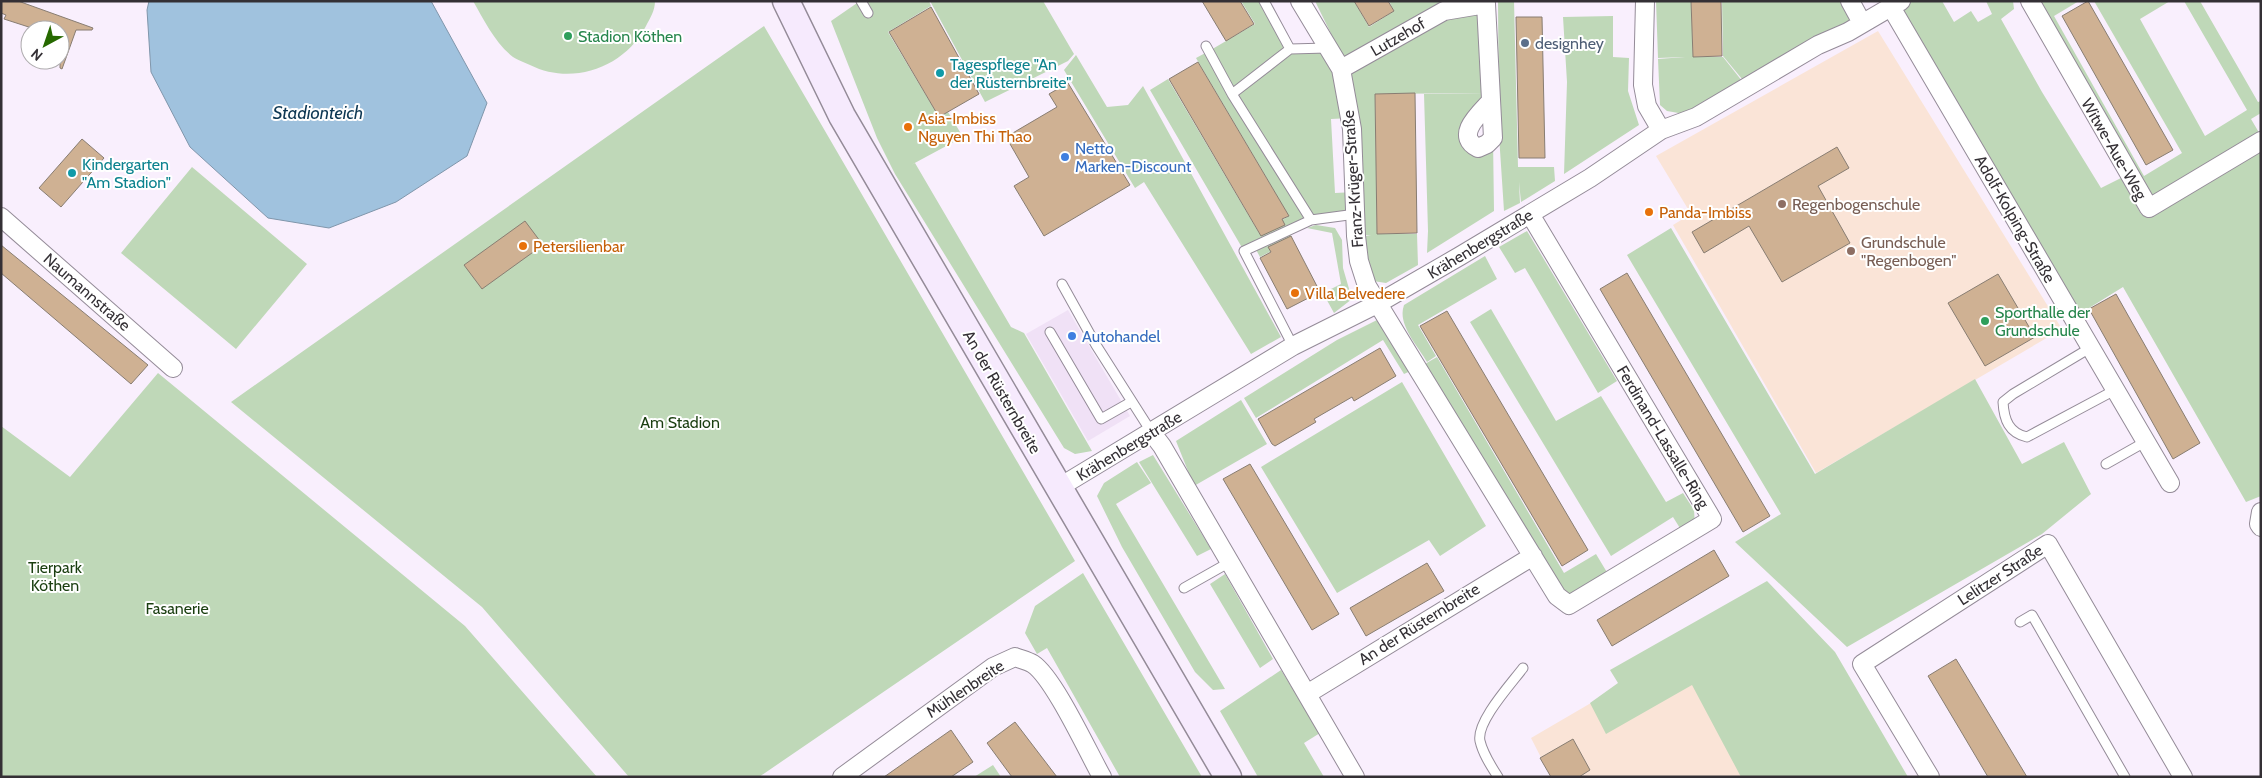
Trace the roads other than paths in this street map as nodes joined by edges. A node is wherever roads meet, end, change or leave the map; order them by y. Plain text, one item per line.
1 (786, 1) edge
2 (861, 1) edge
3 (1264, 1) edge
4 (1300, 1) edge
5 (1645, 1) edge
6 (1850, 1) edge
7 (2030, 1) edge
8 (1486, 3) edge
9 (1896, 4) edge
10 (868, 13) dead end
11 (1862, 23) junction
12 (1206, 46) dead end
13 (1327, 48) junction
14 (1290, 49) junction
15 (1341, 69) junction
16 (1232, 94) junction
17 (1490, 102) dead end
18 (1661, 130) junction
19 (2261, 141) edge
20 (1356, 214) junction
21 (1530, 214) junction
22 (1, 217) edge
23 (1311, 220) junction
24 (1062, 284) dead end
25 (1378, 304) junction
26 (1050, 332) dead end
27 (1294, 346) junction
28 (2090, 348) junction
29 (173, 368) dead end
30 (2115, 390) junction
31 (1131, 402) junction
32 (1152, 433) junction
33 (2145, 442) junction
34 (2106, 464) dead end
35 (2170, 483) dead end
36 (1058, 488) junction
37 (2261, 512) edge
38 (2261, 527) edge
39 (1533, 556) junction
40 (1230, 562) junction
41 (1184, 588) dead end
42 (2020, 622) dead end
43 (1523, 668) dead end
44 (1307, 694) junction
45 (842, 777) edge
46 (1102, 777) edge
47 (1228, 777) edge
48 (1355, 777) edge
49 (1498, 777) edge
50 (1930, 777) edge
51 (2125, 777) edge
52 (2183, 777) edge

1 - 36 main road, An der Rüsternbreite
2 - 10 lane
3 - 14 lane
4 - 13 street, Franz-Krüger-Straße
5 - 18 street
6 - 11 street
7 - 19 street, Witwe-Aue-Weg
8 - 15 street, Lutzehof
8 - 17 street, Lutzehof
9 - 11 street, Krähenbergstraße
9 - 28 street, Adolf-Kolping-Straße
11 - 18 street, Krähenbergstraße
12 - 16 lane
13 - 14 lane
13 - 15 street, Franz-Krüger-Straße
14 - 16 lane
15 - 20 street, Franz-Krüger-Straße
16 - 23 lane
18 - 21 street, Krähenbergstraße
20 - 23 lane
20 - 25 street, Franz-Krüger-Straße
21 - 25 street, Krähenbergstraße
21 - 39 street, Ferdinand-Lassalle-Ring
22 - 29 street, Naumannstraße
23 - 27 lane
24 - 31 lane
25 - 27 street, Krähenbergstraße
25 - 39 street, Ferdinand-Lassalle-Ring
26 - 31 lane
27 - 32 street, Krähenbergstraße
28 - 30 street, Adolf-Kolping-Straße
28 - 30 lane
30 - 33 street, Adolf-Kolping-Straße
31 - 32 lane
32 - 36 street, Krähenbergstraße
32 - 40 street
33 - 34 lane
33 - 35 street, Adolf-Kolping-Straße
36 - 47 main road, An der Rüsternbreite
37 - 38 street
39 - 44 street, An der Rüsternbreite
40 - 41 lane
40 - 44 street
42 - 51 lane
43 - 49 lane
44 - 48 street
45 - 46 street, Mühlenbreite
50 - 52 street, Lelitzer Straße

